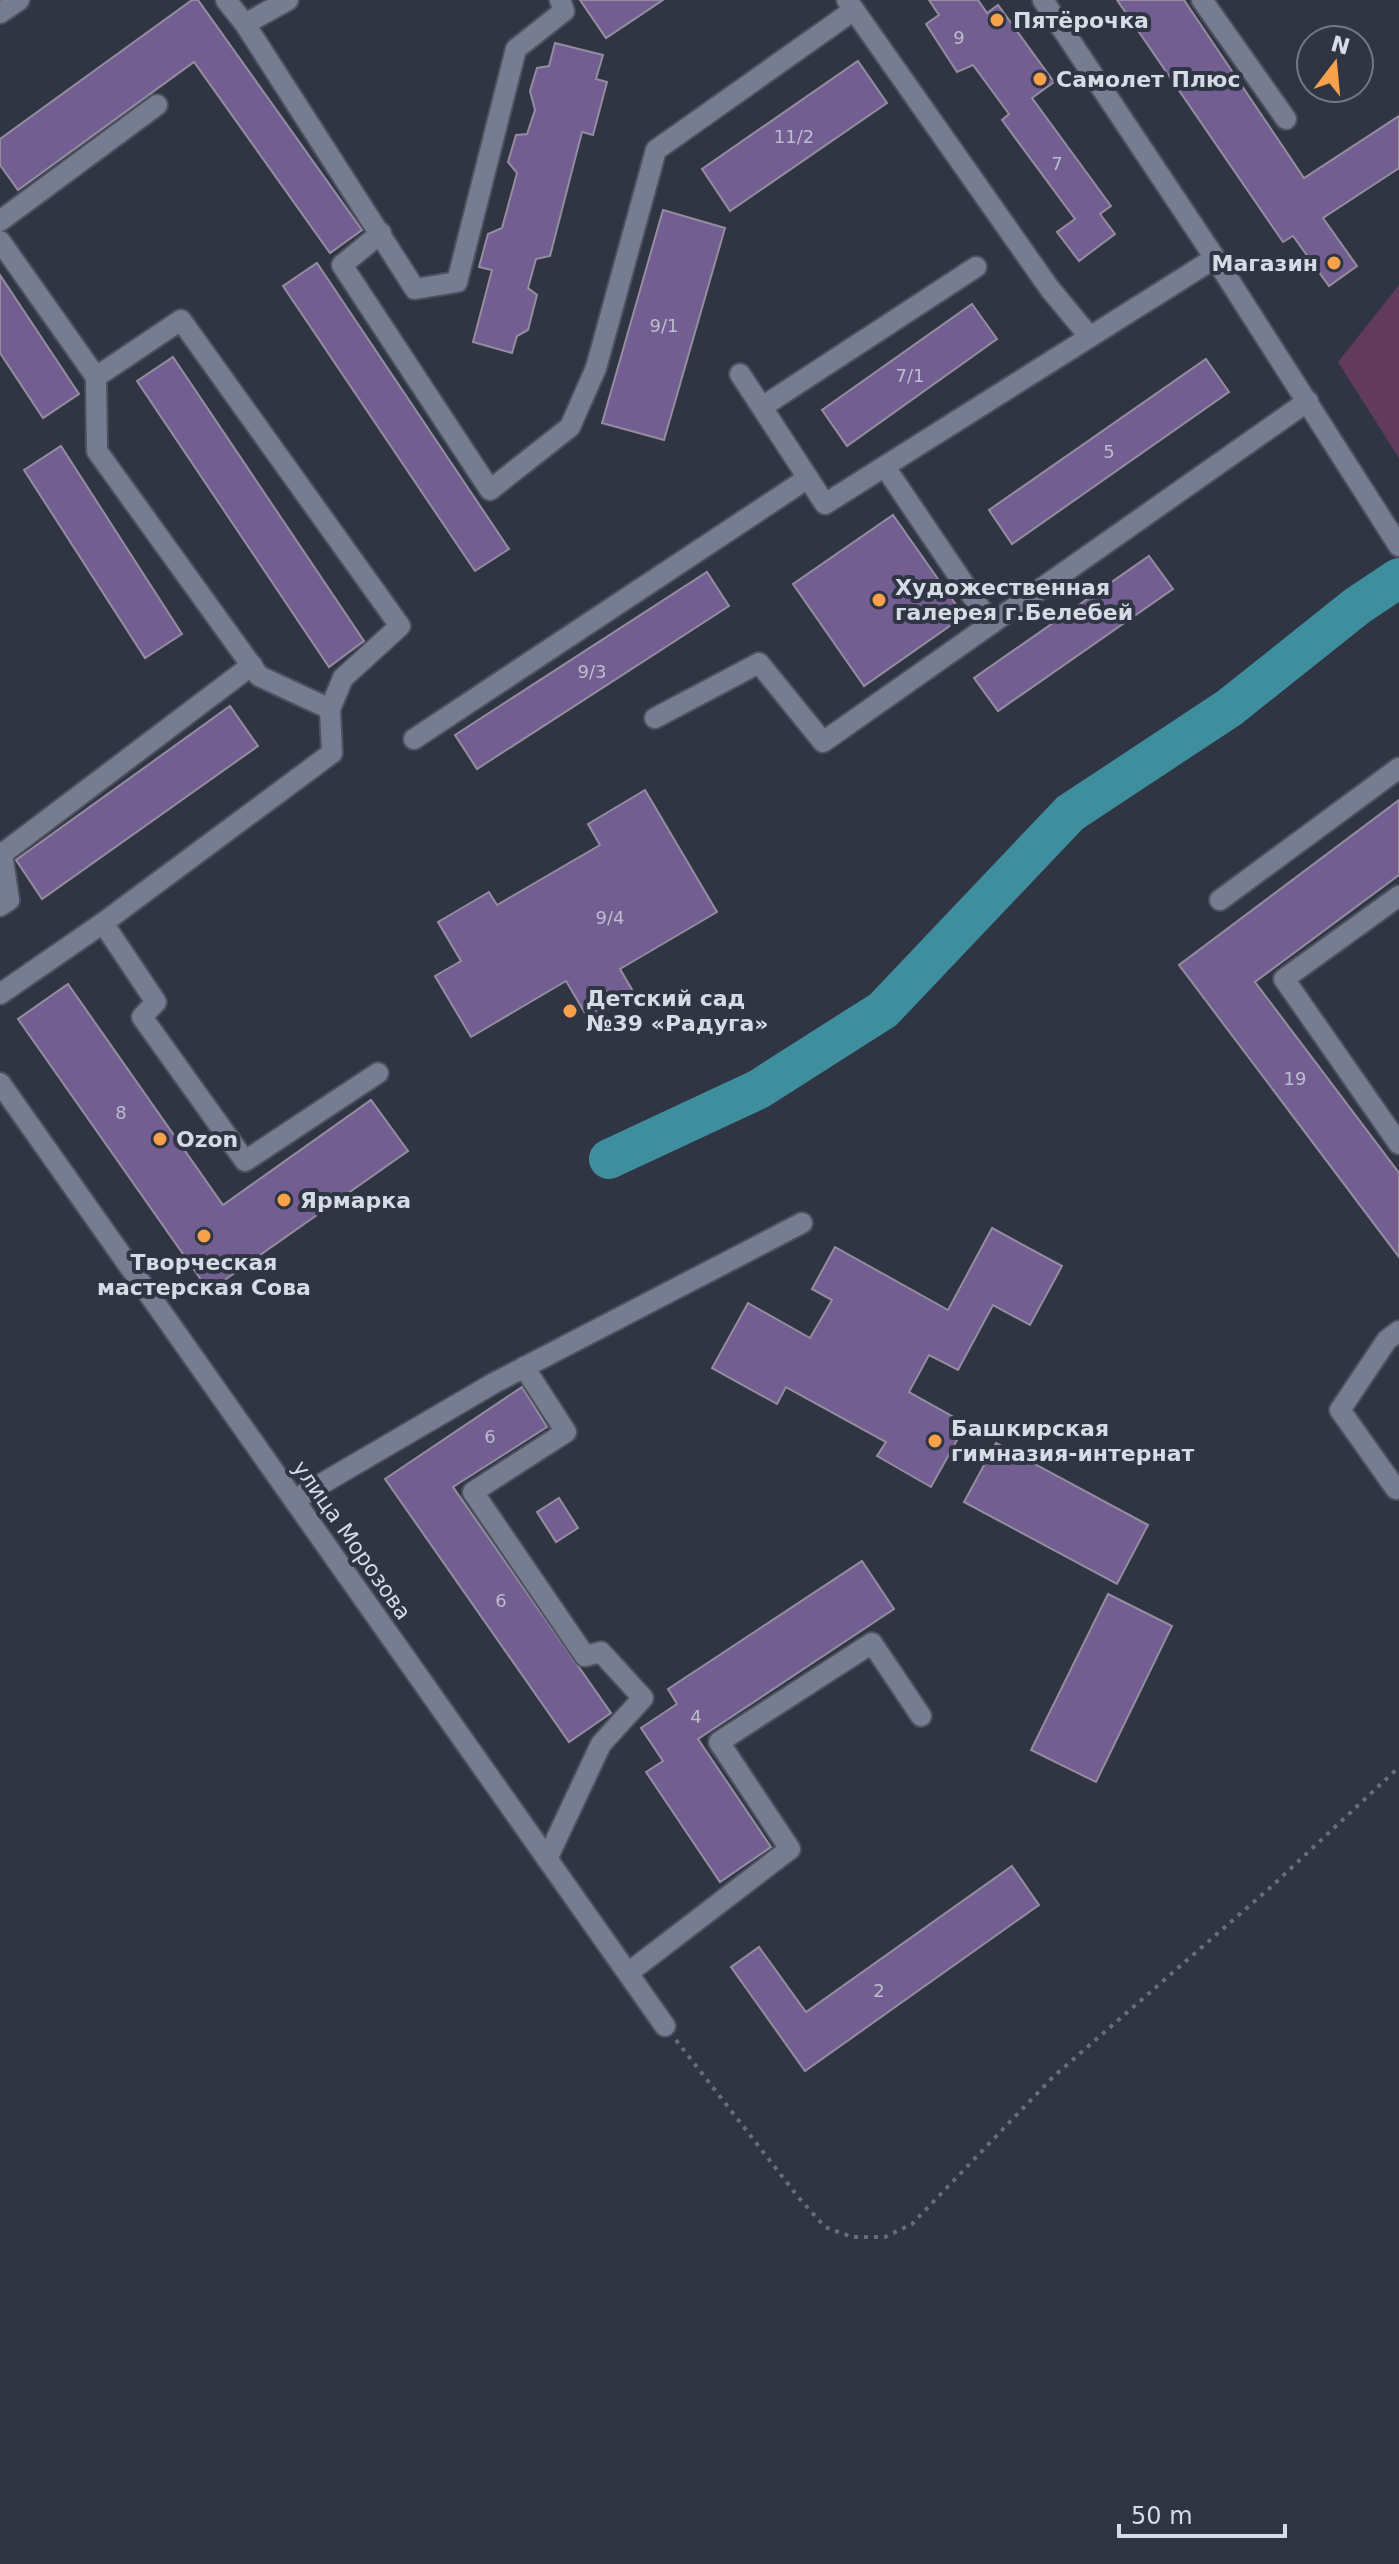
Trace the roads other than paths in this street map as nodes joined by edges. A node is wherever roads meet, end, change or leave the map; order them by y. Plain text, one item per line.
1 (19, 0) edge
2 (226, 0) edge
3 (288, 0) edge
4 (560, 0) edge
5 (1043, 0) edge
6 (1202, 0) edge
7 (850, 5) edge
8 (0, 13) edge
9 (245, 24) junction
10 (157, 105) dead end
11 (1286, 119) dead end
12 (0, 221) edge
13 (381, 233) junction
14 (0, 241) edge
15 (1215, 258) junction
16 (976, 267) dead end
17 (1089, 336) junction
18 (740, 374) dead end
19 (96, 377) junction
20 (1308, 401) junction
21 (762, 407) junction
22 (885, 467) junction
23 (808, 478) junction
24 (1399, 546) edge
25 (991, 624) junction
26 (252, 665) junction
27 (330, 709) junction
28 (655, 718) dead end
29 (414, 739) dead end
30 (1399, 768) edge
31 (1, 853) edge
32 (1399, 896) edge
33 (1220, 900) dead end
34 (0, 906) edge
35 (103, 923) junction
36 (0, 994) edge
37 (378, 1073) dead end
38 (0, 1083) edge
39 (1399, 1144) edge
40 (802, 1223) dead end
41 (1399, 1331) edge
42 (524, 1367) junction
43 (1398, 1490) edge
44 (294, 1500) junction
45 (921, 1716) dead end
46 (547, 1859) junction
47 (628, 1973) junction
48 (665, 2026) road end

1 - 8 street
2 - 9 street
3 - 9 street
4 - 13 street
5 - 15 street
6 - 11 street
7 - 13 street
7 - 17 street
9 - 13 street
10 - 12 street
14 - 19 street
15 - 17 street
15 - 20 street
16 - 21 street
17 - 22 street
18 - 21 street
19 - 26 street
19 - 27 street
20 - 24 street
20 - 25 street
21 - 23 street
22 - 23 street
22 - 25 street
23 - 29 street
25 - 28 street
26 - 27 street
26 - 31 street
27 - 35 street
30 - 33 street
31 - 34 street
32 - 39 street
35 - 36 street
35 - 37 street
38 - 44 street, улица Морозова
40 - 42 street
41 - 43 street
42 - 44 street
42 - 46 street
44 - 46 street, улица Морозова
45 - 47 street
46 - 47 street, улица Морозова
47 - 48 street, улица Морозова

